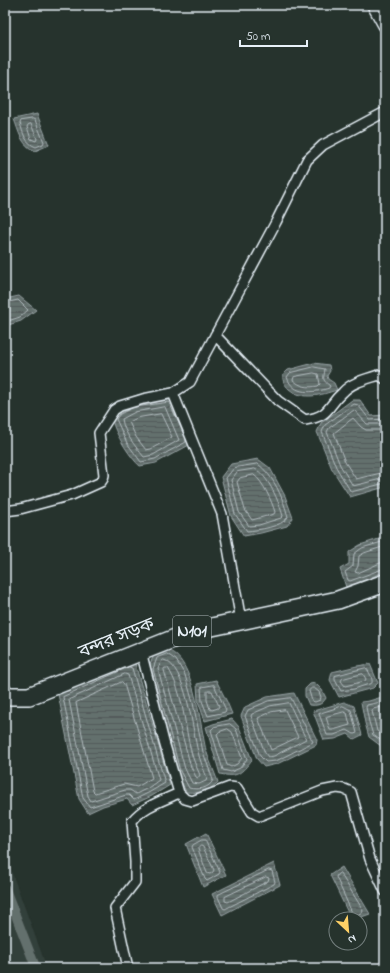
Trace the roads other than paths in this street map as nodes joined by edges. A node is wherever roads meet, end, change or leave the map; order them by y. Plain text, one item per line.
1 (374, 5) edge
2 (385, 25) edge
3 (385, 112) edge
4 (215, 335) junction
5 (385, 379) edge
6 (173, 393) junction
7 (5, 511) edge
8 (385, 583) edge
9 (241, 622) junction
10 (141, 651) junction
11 (5, 694) edge
12 (179, 793) junction
13 (385, 891) edge
14 (128, 968) edge

1 - 2 street
3 - 4 street
4 - 5 street
4 - 6 street
6 - 7 street
6 - 9 street
8 - 9 highway, বন্দর সড়ক / N101
9 - 10 highway, বন্দর সড়ক / N101
10 - 11 highway, বন্দর সড়ক / N101
10 - 12 street
12 - 13 street
12 - 14 street

